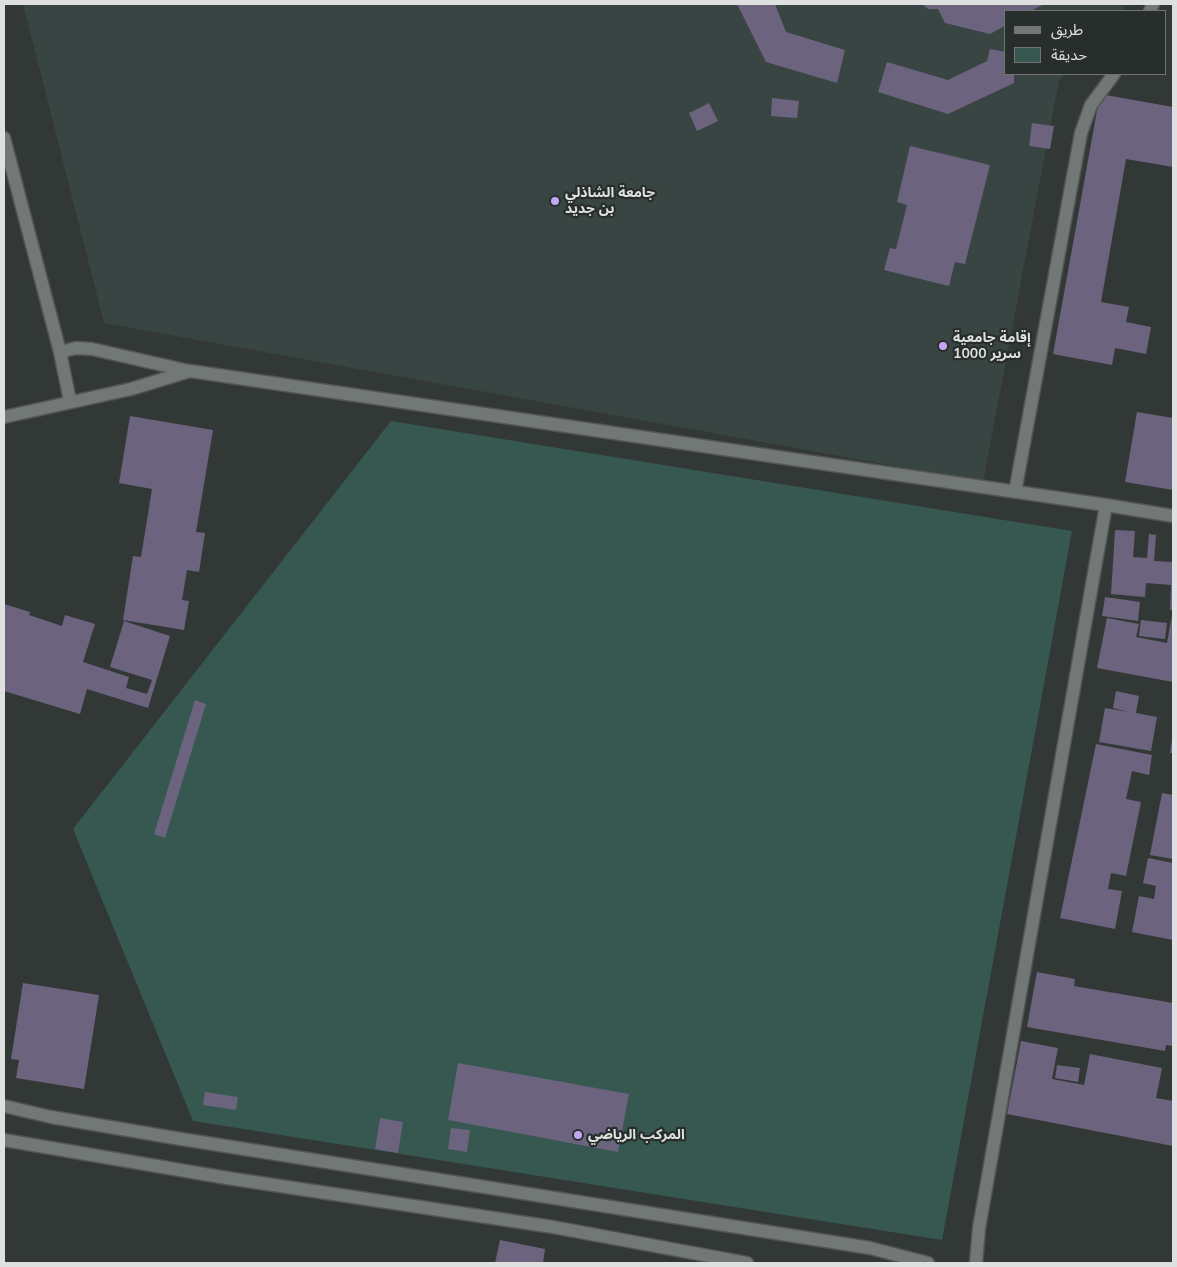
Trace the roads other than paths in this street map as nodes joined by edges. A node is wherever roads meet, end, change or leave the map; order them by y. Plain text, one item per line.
1 (1113, 75) edge
2 (4, 138) edge
3 (60, 352) junction
4 (190, 371) junction
5 (70, 401) junction
6 (4, 417) edge
7 (1015, 492) junction
8 (1106, 505) junction
9 (1173, 516) edge
10 (4, 1106) edge
11 (4, 1140) edge
12 (747, 1263) edge
13 (928, 1263) edge
14 (976, 1263) edge

1 - 7 street
2 - 3 street
3 - 4 street
3 - 5 street
4 - 5 street
4 - 7 street
5 - 6 street
7 - 8 street
8 - 9 street
8 - 14 street
10 - 13 street
11 - 12 street

